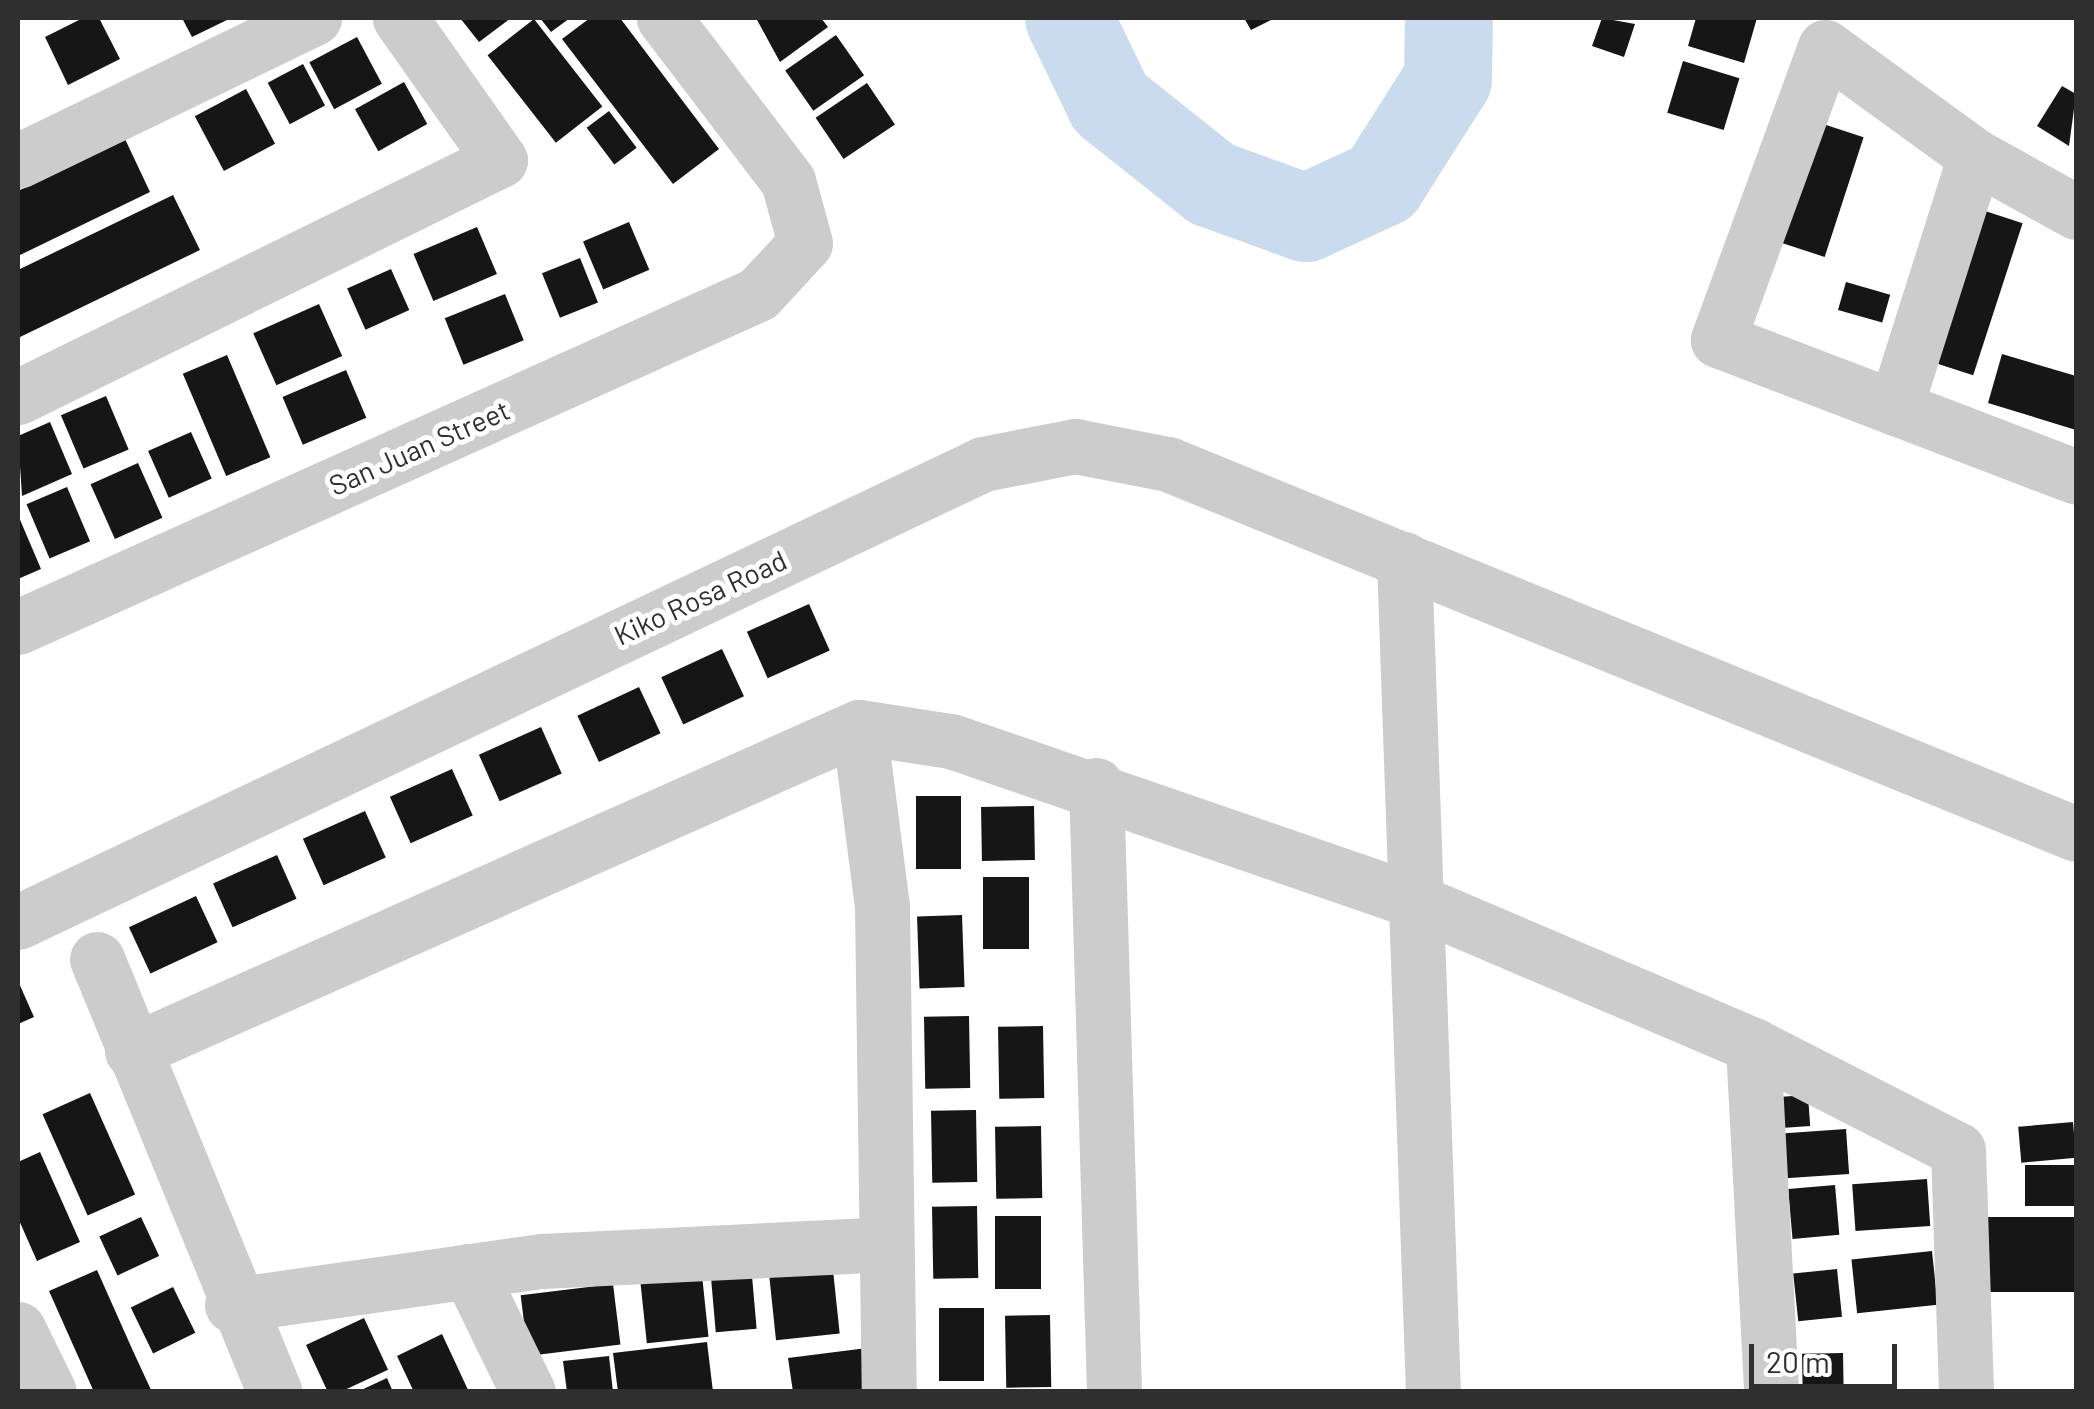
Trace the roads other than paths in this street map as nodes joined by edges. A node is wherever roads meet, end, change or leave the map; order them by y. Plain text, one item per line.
1 (314, 18) edge
2 (400, 18) edge
3 (664, 18) edge
4 (1975, 156) junction
5 (18, 161) edge
6 (2076, 212) edge
7 (18, 397) edge
8 (1895, 408) junction
9 (2076, 476) edge
10 (1404, 559) junction
11 (18, 628) edge
12 (860, 727) junction
13 (1096, 785) junction
14 (2076, 834) edge
15 (1412, 900) junction
16 (18, 922) edge
17 (97, 959) dead end
18 (1753, 1044) junction
19 (132, 1051) junction
20 (885, 1244) junction
21 (469, 1271) junction
22 (232, 1305) junction
23 (19, 1334) edge
24 (48, 1392) edge
25 (275, 1392) edge
26 (528, 1392) edge
27 (889, 1392) edge
28 (1114, 1392) edge
29 (1434, 1392) edge
30 (1772, 1392) edge
31 (1966, 1392) edge

1 - 5 street
2 - 7 street
3 - 11 street, San Juan Street
4 - 6 street
4 - 8 street
4 - 8 street
8 - 9 street
10 - 14 street, Kiko Rosa Road
10 - 15 street
10 - 16 street, Kiko Rosa Road
12 - 13 street
12 - 19 street
12 - 20 street
13 - 15 street
13 - 28 street
15 - 18 street
15 - 29 street
17 - 19 street
18 - 30 street
18 - 31 street
19 - 22 street
20 - 21 street
20 - 27 street
21 - 22 street
21 - 26 street
22 - 25 street
23 - 24 street

